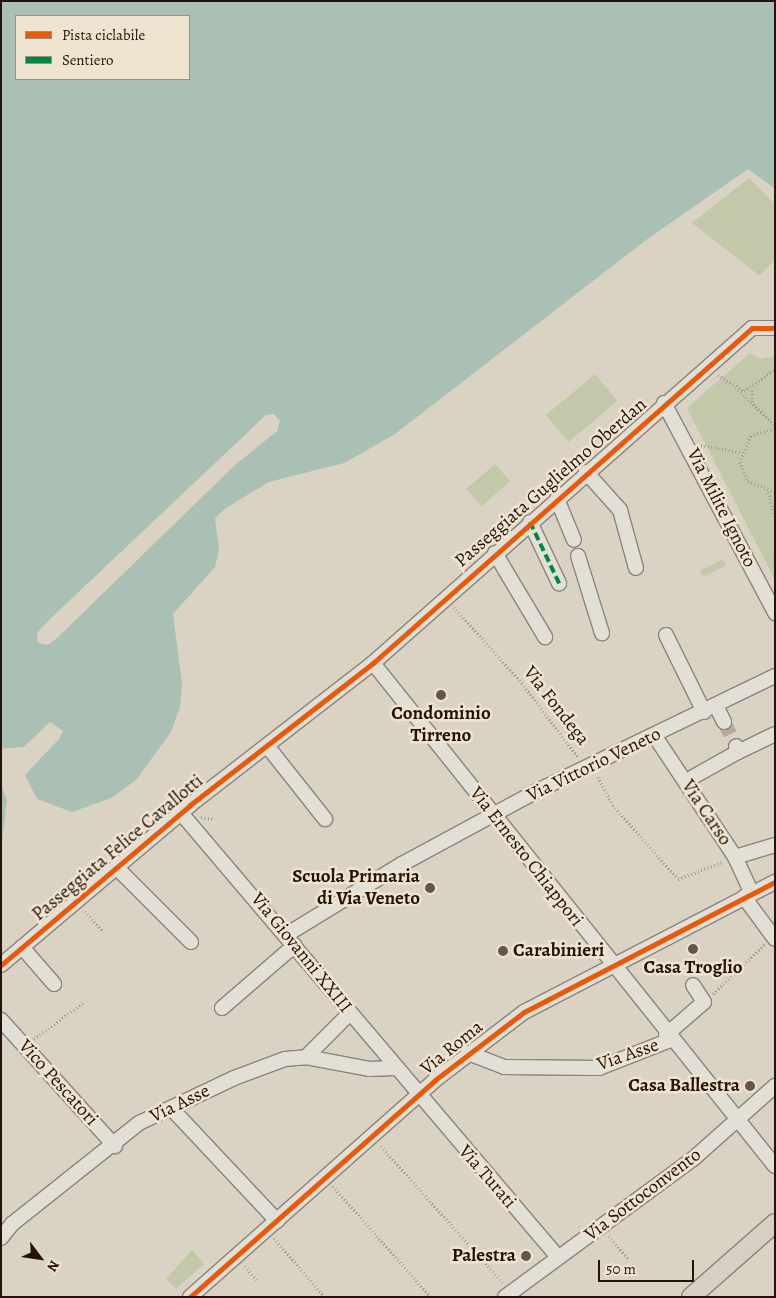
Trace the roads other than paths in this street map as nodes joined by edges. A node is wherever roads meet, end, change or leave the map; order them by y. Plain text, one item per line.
1 (775, 328) edge
2 (664, 403) junction
3 (586, 472) junction
4 (556, 498) junction
5 (530, 522) junction
6 (574, 540) dead end
7 (495, 553) junction
8 (578, 556) dead end
9 (636, 568) dead end
10 (559, 583) dead end
11 (775, 613) edge
12 (602, 632) dead end
13 (666, 635) dead end
14 (545, 636) dead end
15 (373, 663) junction
16 (775, 676) edge
17 (710, 709) junction
18 (724, 722) tunnel mouth
19 (775, 734) edge
20 (654, 735) junction
21 (268, 747) junction
22 (693, 777) dead end
23 (181, 813) junction
24 (494, 817) junction
25 (325, 819) dead end
26 (775, 845) edge
27 (735, 857) junction
28 (116, 867) junction
29 (775, 882) edge
30 (748, 895) junction
31 (774, 938) edge
32 (291, 940) junction
33 (192, 942) dead end
34 (22, 947) junction
35 (1, 964) edge
36 (612, 965) junction
37 (54, 984) dead end
38 (693, 985) dead end
39 (222, 1008) dead end
40 (350, 1013) junction
41 (1, 1020) edge
42 (668, 1038) junction
43 (468, 1053) junction
44 (306, 1057) junction
45 (395, 1068) junction
46 (775, 1086) edge
47 (418, 1096) junction
48 (171, 1108) junction
49 (737, 1118) junction
50 (115, 1146) junction
51 (775, 1166) edge
52 (775, 1222) edge
53 (272, 1225) junction
54 (1, 1238) edge
55 (558, 1257) junction
56 (508, 1294) edge
57 (190, 1297) edge
58 (691, 1297) edge

1 - 2 street, Passeggiata Guglielmo Oberdan
2 - 3 street, Passeggiata Guglielmo Oberdan
2 - 11 street, Via Milite Ignoto
3 - 4 street, Passeggiata Guglielmo Oberdan
3 - 9 street
4 - 5 street, Passeggiata Guglielmo Oberdan
4 - 6 street
5 - 7 street, Passeggiata Guglielmo Oberdan
5 - 10 street
7 - 14 street
7 - 15 street, Passeggiata Guglielmo Oberdan
8 - 12 street
13 - 17 street
15 - 21 street, Passeggiata Felice Cavallotti
15 - 24 street, Via Ernesto Chiappori
16 - 17 street, Via Vittorio Veneto
17 - 18 street
17 - 20 street, Via Vittorio Veneto
19 - 22 street
20 - 24 street, Via Vittorio Veneto
20 - 27 street, Via Carso
21 - 23 street, Passeggiata Felice Cavallotti
21 - 25 street
23 - 28 street, Passeggiata Felice Cavallotti
23 - 32 street, Via Giovanni XXIII
24 - 32 street, Via Vittorio Veneto
24 - 36 street, Via Ernesto Chiappori
26 - 27 street
27 - 30 street, Via Carso
28 - 33 street
28 - 34 street, Passeggiata Felice Cavallotti
29 - 30 street, Via Roma
30 - 31 street, Via Carso
30 - 36 street, Via Roma
32 - 39 street, Via Vittorio Veneto
32 - 40 street, Via Giovanni XXIII
34 - 35 street, Passeggiata Felice Cavallotti
34 - 37 street
36 - 42 street, Via Ernesto Chiappori
36 - 43 street, Via Roma
38 - 42 street, Via Asse
40 - 44 street
40 - 45 street, Via Giovanni XXIII
41 - 50 street, Vico Pescatori
42 - 43 street, Via Asse
42 - 49 street, Via Ernesto Chiappori
43 - 47 street, Via Roma
44 - 45 street, Via Asse
44 - 48 street, Via Asse
45 - 47 street, Via Giovanni XXIII
46 - 49 street, Via Sottoconvento
47 - 53 street, Via Roma
47 - 55 street, Via Turati
48 - 50 street, Via Asse
48 - 53 street
49 - 51 street, Via Ernesto Chiappori
49 - 55 street, Via Sottoconvento
50 - 54 street, Via Asse
52 - 58 main road
53 - 57 street, Via Roma
55 - 56 street, Via Sottoconvento

